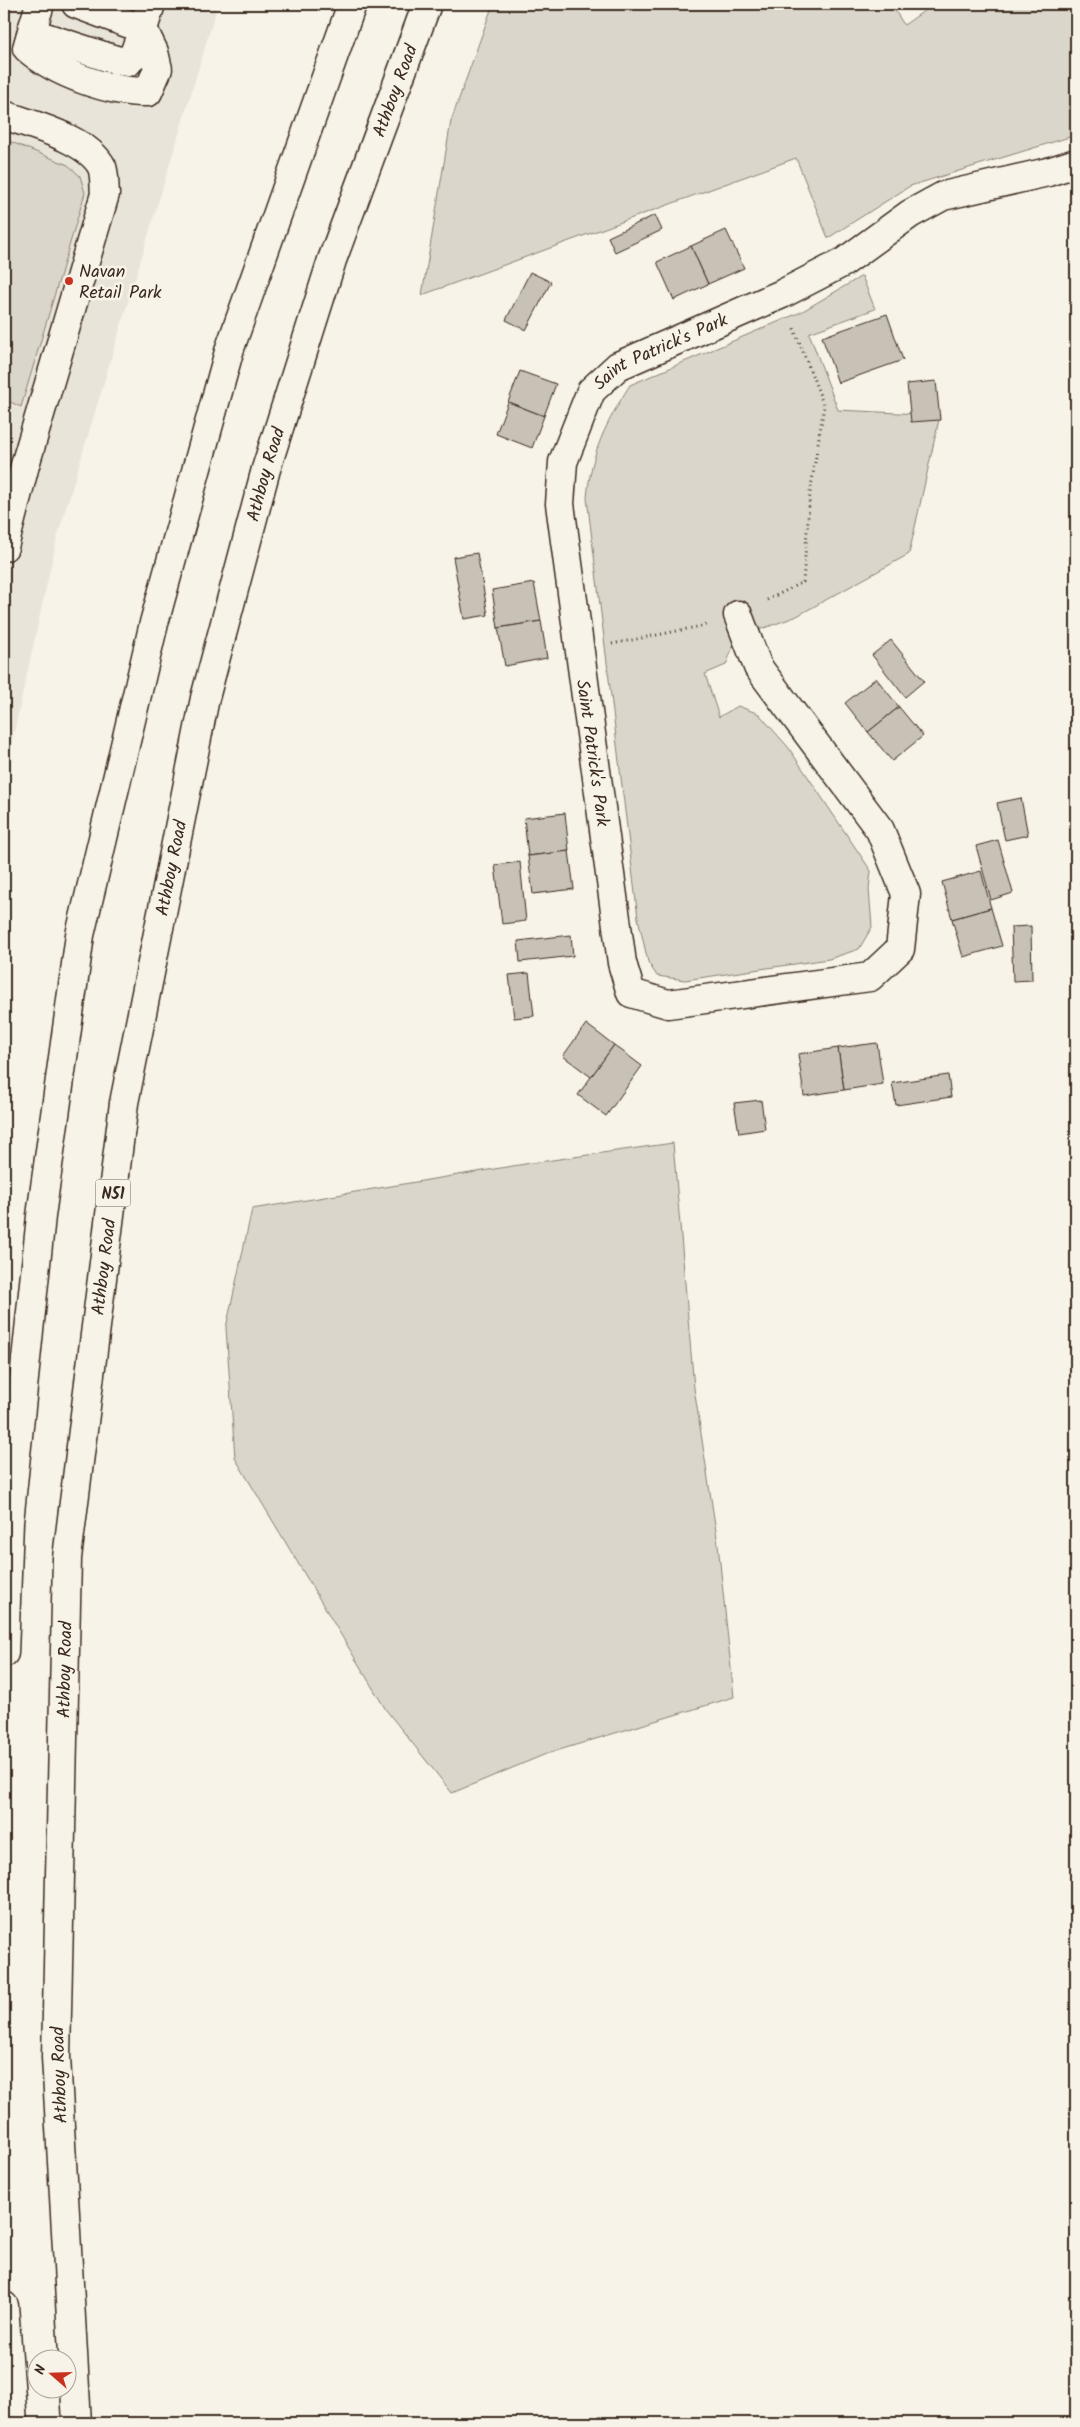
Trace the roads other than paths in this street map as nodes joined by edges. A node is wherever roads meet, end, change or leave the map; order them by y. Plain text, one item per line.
1 (76, 4) edge
2 (151, 4) edge
3 (352, 4) edge
4 (427, 4) edge
5 (111, 10) edge
6 (37, 16) edge
7 (143, 29) junction
8 (4, 114) edge
9 (1076, 163) edge
10 (4, 546) edge
11 (738, 615) road end
12 (4, 1652) edge
13 (4, 2306) edge
14 (13, 2423) edge
15 (77, 2423) edge

1 - 5 main road
2 - 7 main road
3 - 12 main road
4 - 15 main road, Athboy Road / N51
5 - 7 main road
6 - 7 main road
6 - 7 main road
8 - 10 main road
9 - 11 main road, Saint Patrick's Park
13 - 14 main road

